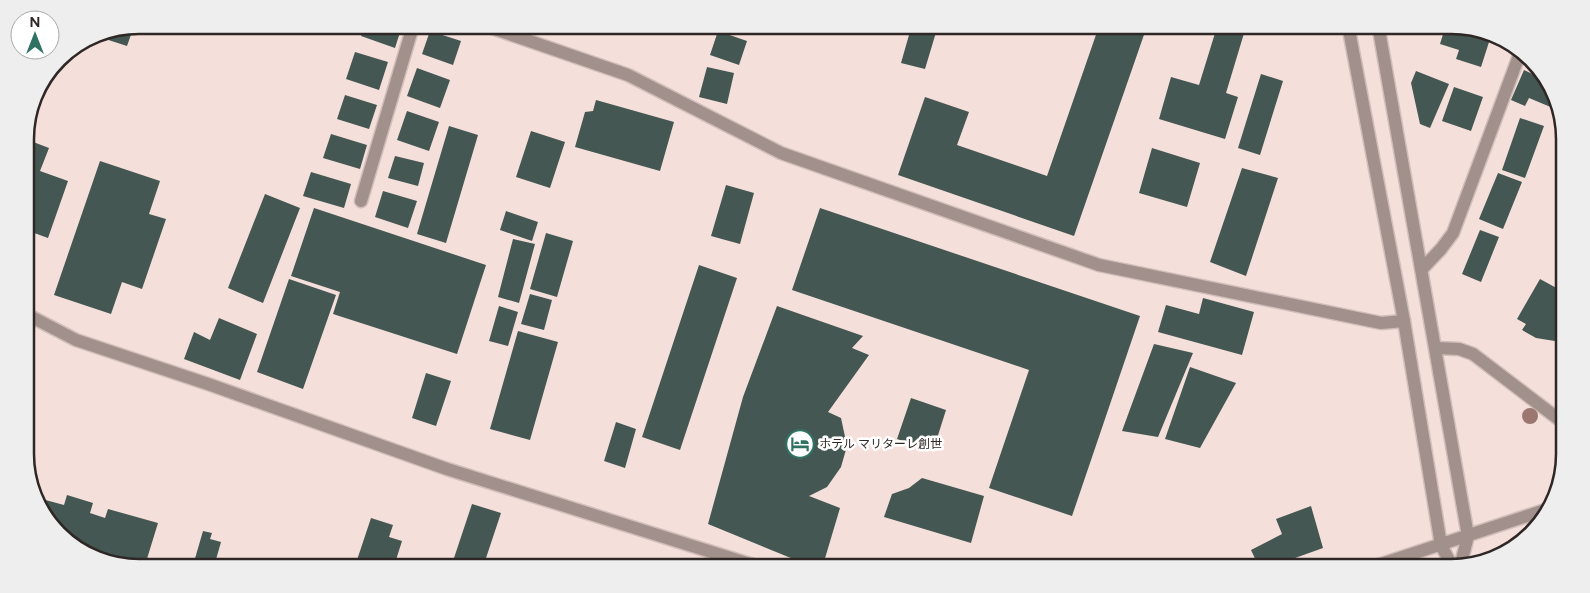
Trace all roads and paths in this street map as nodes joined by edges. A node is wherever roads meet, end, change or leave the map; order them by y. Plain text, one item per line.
1 (411, 34) edge
2 (512, 34) edge
3 (1350, 34) edge
4 (1380, 34) edge
5 (1518, 58) edge
6 (361, 200) dead end
7 (1422, 269) junction
8 (34, 318) edge
9 (1404, 321) junction
10 (1436, 348) junction
11 (1556, 417) edge
12 (1540, 512) edge
13 (1468, 536) junction
14 (1441, 545) junction
15 (1462, 558) edge
16 (735, 559) edge
17 (1397, 559) edge
18 (1448, 559) edge

1 - 6 street
2 - 9 street
3 - 9 street
4 - 7 street
5 - 7 street
7 - 10 street
8 - 16 street
9 - 14 street
10 - 11 street
10 - 13 street
12 - 13 street
13 - 14 street
13 - 15 street
14 - 17 street
14 - 18 street

